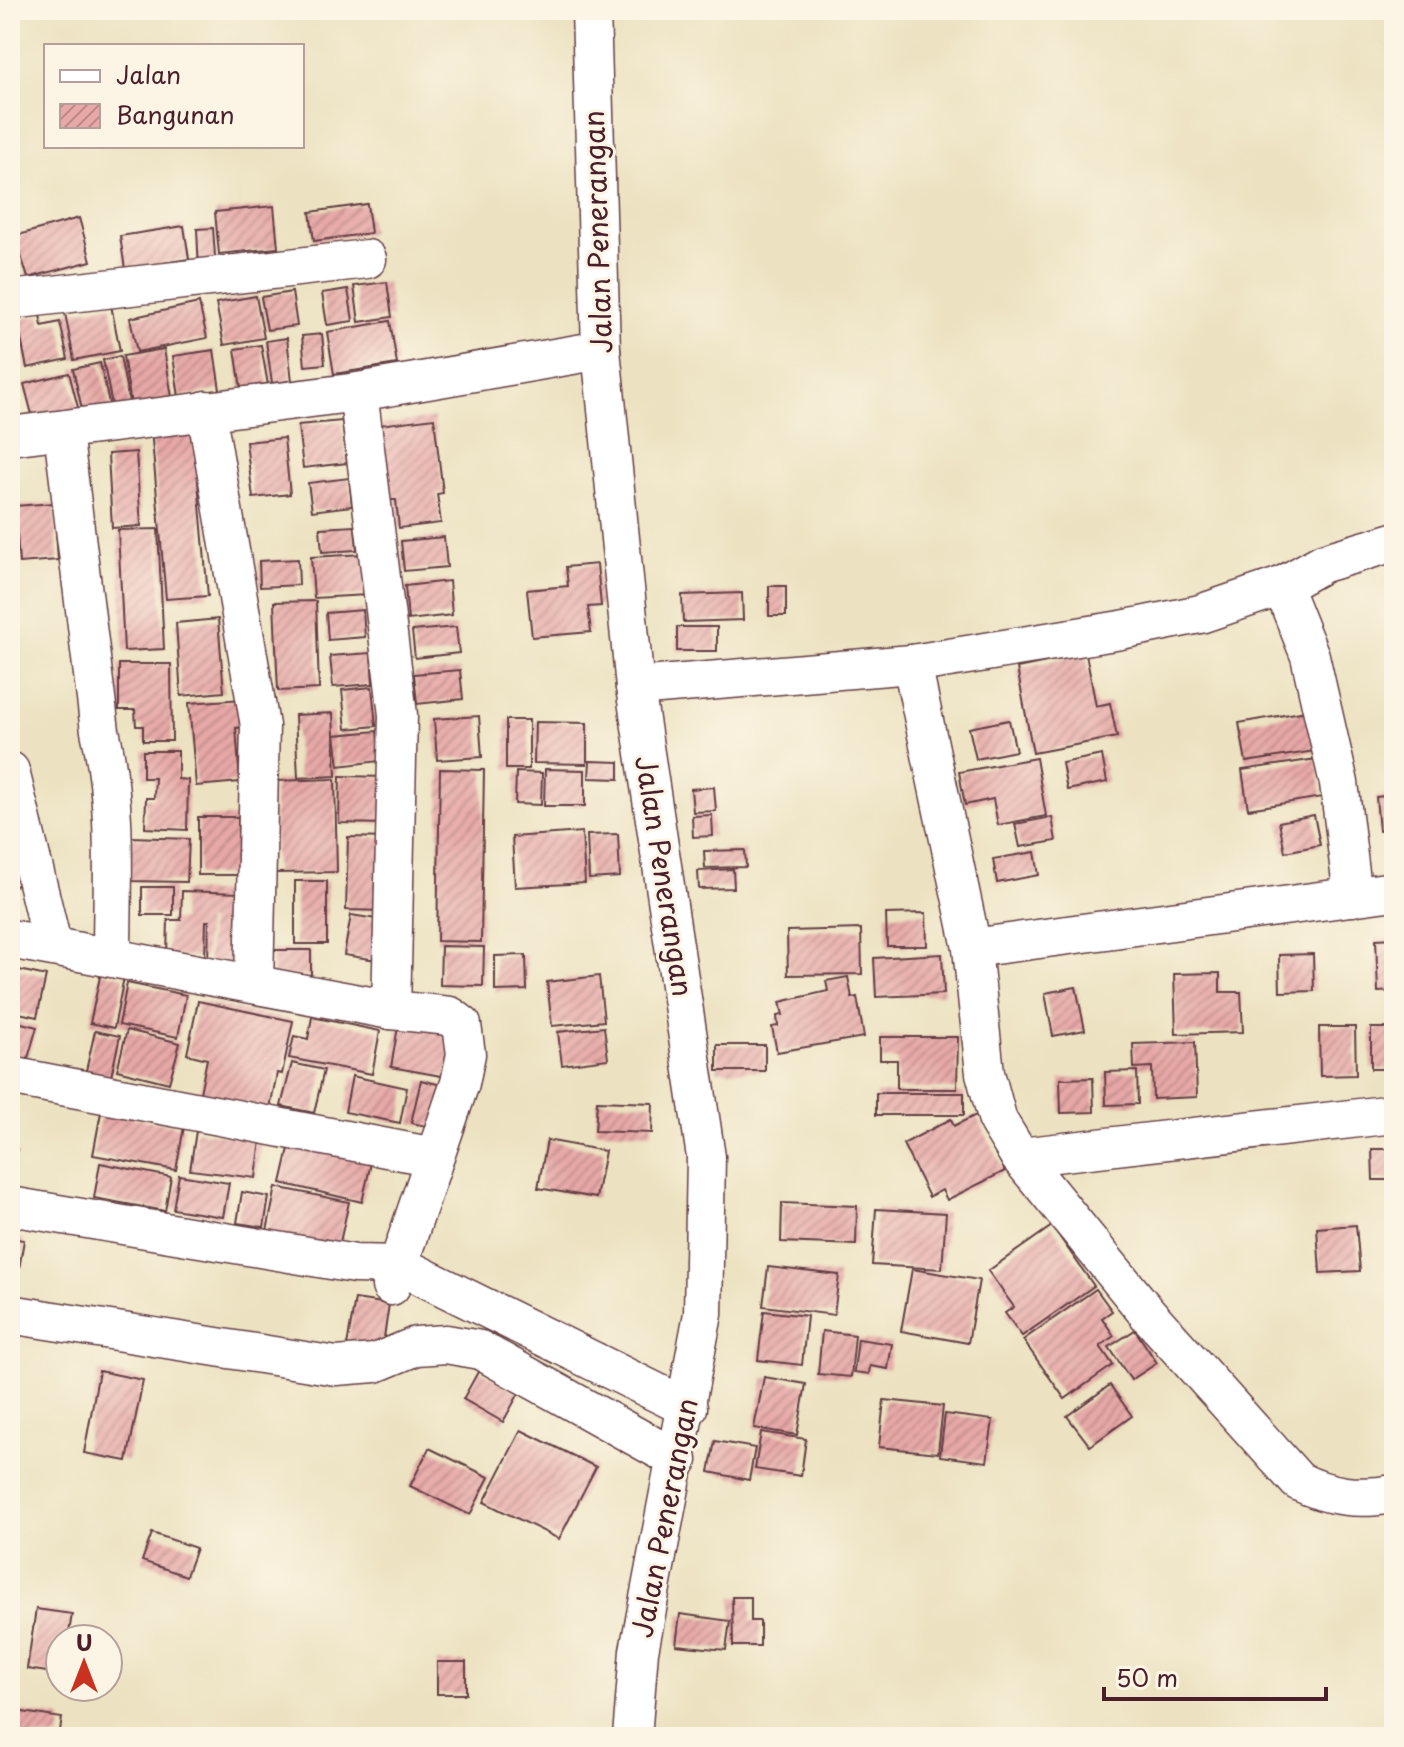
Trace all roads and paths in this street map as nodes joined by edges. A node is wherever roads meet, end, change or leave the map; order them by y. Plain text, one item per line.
1 (591, 10) edge
2 (367, 259) dead end
3 (10, 300) edge
4 (601, 350) junction
5 (358, 392) junction
6 (206, 410) junction
7 (11, 429) edge
8 (63, 431) junction
9 (1394, 542) edge
10 (1282, 586) junction
11 (912, 664) junction
12 (635, 687) junction
13 (10, 771) edge
14 (1394, 891) edge
15 (1353, 897) junction
16 (10, 939) edge
17 (52, 944) junction
18 (972, 948) junction
19 (112, 957) junction
20 (254, 983) junction
21 (391, 1010) junction
22 (10, 1076) edge
23 (1394, 1114) edge
24 (434, 1157) junction
25 (1020, 1157) junction
26 (10, 1206) edge
27 (395, 1276) junction
28 (10, 1314) edge
29 (683, 1433) junction
30 (1394, 1494) edge
31 (632, 1737) edge

1 - 4 street, Jalan Penerangan
2 - 3 street
4 - 5 street
4 - 12 street, Jalan Penerangan
5 - 6 street
5 - 21 street
6 - 8 street
6 - 20 street
7 - 8 street
8 - 19 street
9 - 10 street
10 - 11 street
10 - 15 street
11 - 12 street
11 - 18 street
12 - 29 street, Jalan Penerangan
13 - 17 street
14 - 15 street
15 - 18 street
16 - 17 street
17 - 19 street
18 - 25 street
19 - 20 street
20 - 21 street
21 - 24 street
22 - 24 street
23 - 25 street
24 - 27 street
25 - 30 street
26 - 27 street
27 - 29 street
28 - 29 street
29 - 31 street, Jalan Penerangan

